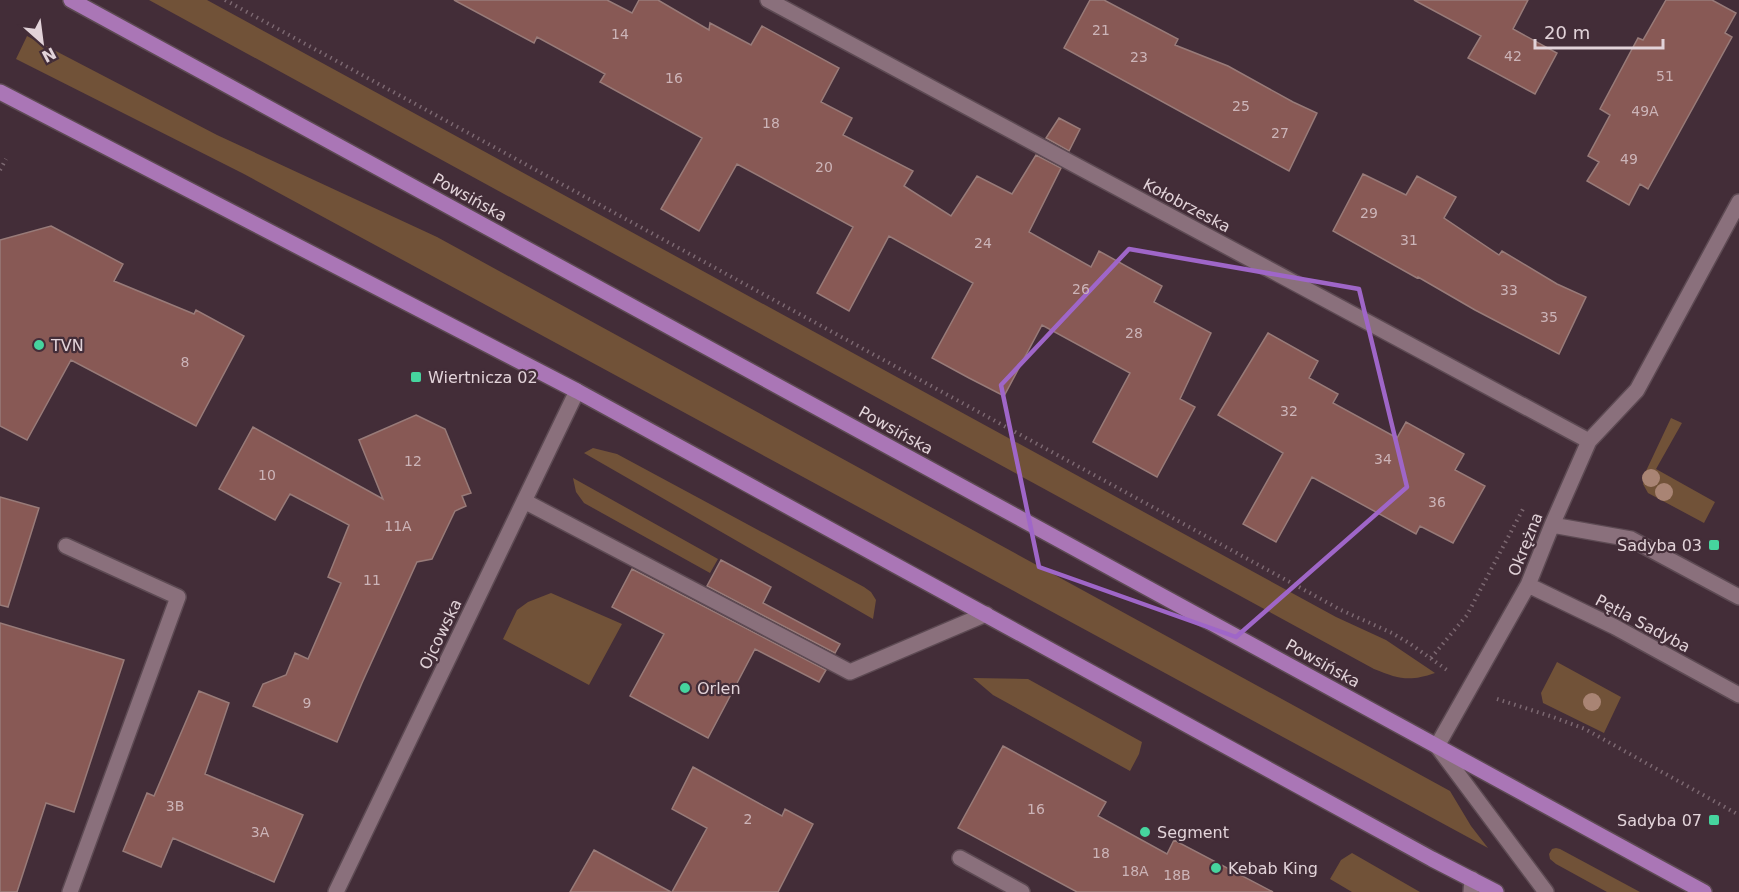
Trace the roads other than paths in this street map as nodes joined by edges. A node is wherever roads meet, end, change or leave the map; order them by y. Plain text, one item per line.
1 (71, 0) edge
2 (768, 0) edge
3 (0, 92) edge
4 (1739, 202) edge
5 (577, 391) junction
6 (1589, 441) junction
7 (524, 501) junction
8 (1552, 525) junction
9 (66, 546) dead end
10 (1528, 585) junction
11 (1739, 597) edge
12 (986, 614) junction
13 (1739, 695) edge
14 (1437, 746) junction
15 (960, 858) dead end
16 (1471, 886) edge
17 (70, 892) edge
18 (336, 892) edge
19 (1023, 892) edge
20 (1496, 892) edge
21 (1546, 892) edge
22 (1704, 892) edge

1 - 14 main road, Powsińska
2 - 6 street, Kołobrzeska
3 - 5 main road
4 - 6 street, Okrężna
5 - 7 street, Ojcowska
5 - 12 main road
6 - 8 street, Okrężna
7 - 12 street
7 - 18 street, Ojcowska
8 - 10 street, Okrężna
8 - 11 street
9 - 17 street
10 - 13 street, Pętla Sadyba
10 - 14 street, Okrężna
12 - 16 main road
14 - 21 street
14 - 22 main road, Powsińska
15 - 19 street
16 - 20 main road

